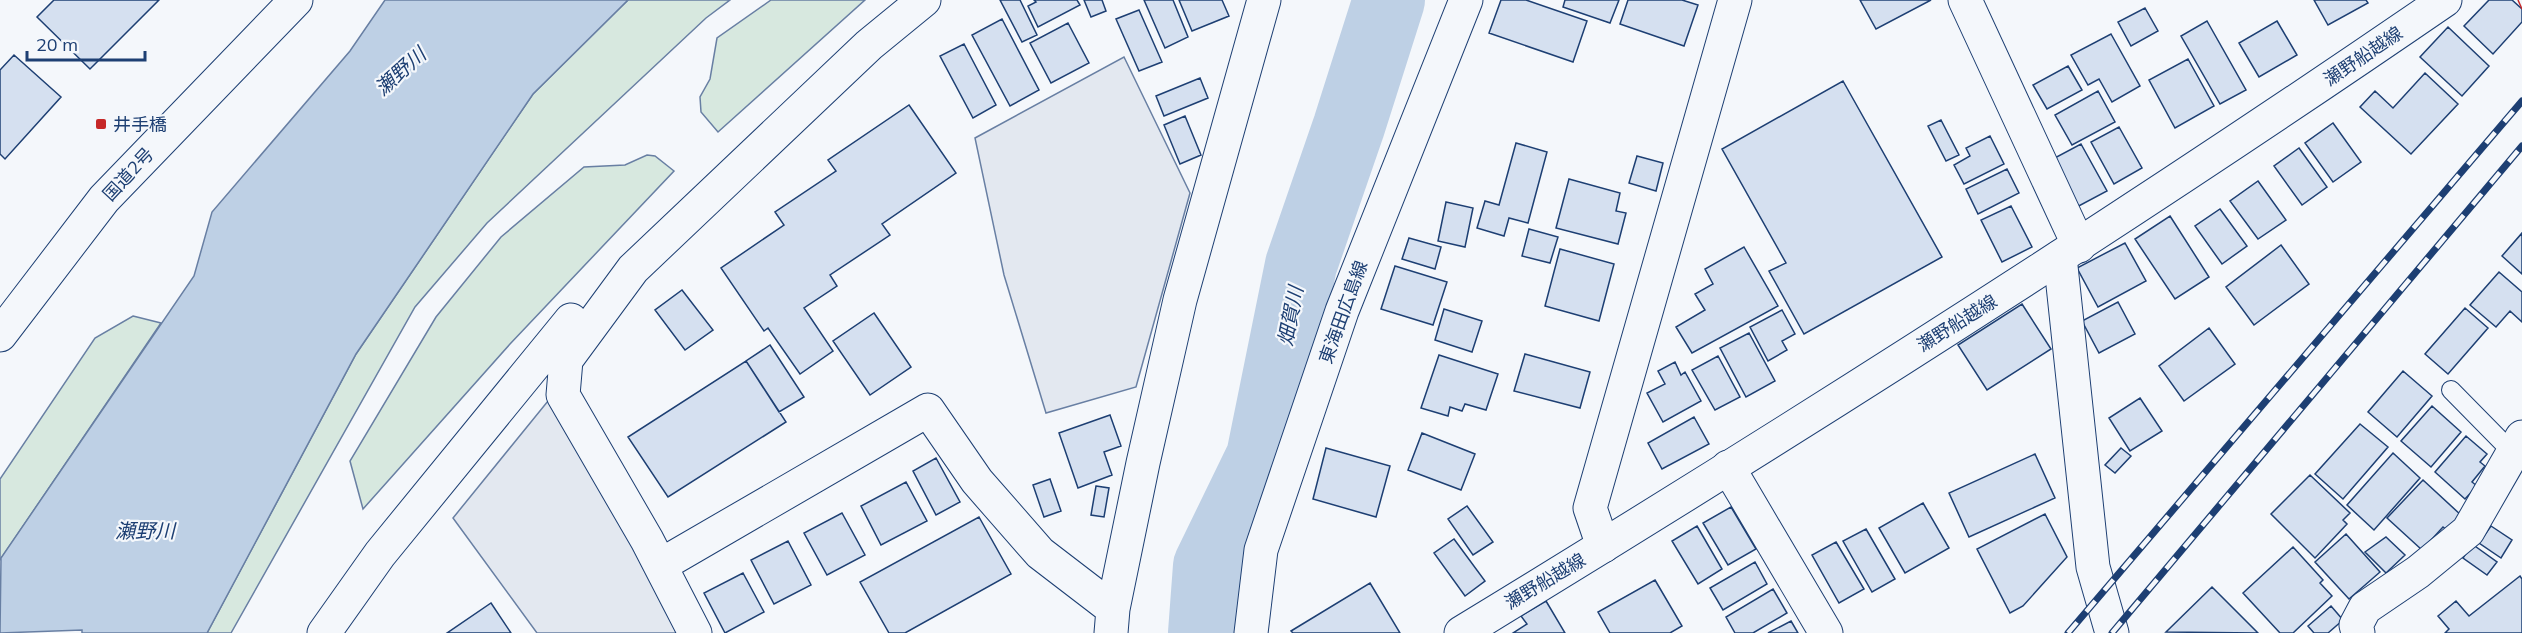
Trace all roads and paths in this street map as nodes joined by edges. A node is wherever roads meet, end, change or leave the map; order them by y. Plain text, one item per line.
1 (296, 0) edge
2 (924, 0) edge
3 (1264, 0) edge
4 (1466, 0) edge
5 (1735, 0) edge
6 (1965, 0) edge
7 (2445, 0) edge
8 (2069, 251) junction
9 (616, 292) junction
10 (0, 335) edge
11 (2451, 390) dead end
12 (2517, 445) edge
13 (1728, 467) junction
14 (1603, 546) junction
15 (661, 565) junction
16 (1112, 621) edge
17 (324, 633) edge
18 (695, 633) edge
19 (1251, 633) edge
20 (1461, 633) edge
21 (1826, 633) edge
22 (2112, 633) edge
23 (2358, 633) edge

1 - 10 main road, 国道2号
2 - 9 main road
3 - 16 main road
4 - 19 main road, 東海田広島線
5 - 14 main road
6 - 8 main road
7 - 8 main road, 瀬野船越線
8 - 13 main road, 瀬野船越線
8 - 22 main road
9 - 15 main road
9 - 17 main road
11 - 12 lane
12 - 23 main road
13 - 14 main road, 瀬野船越線
13 - 21 main road
14 - 20 main road, 瀬野船越線
15 - 16 main road
15 - 18 main road

